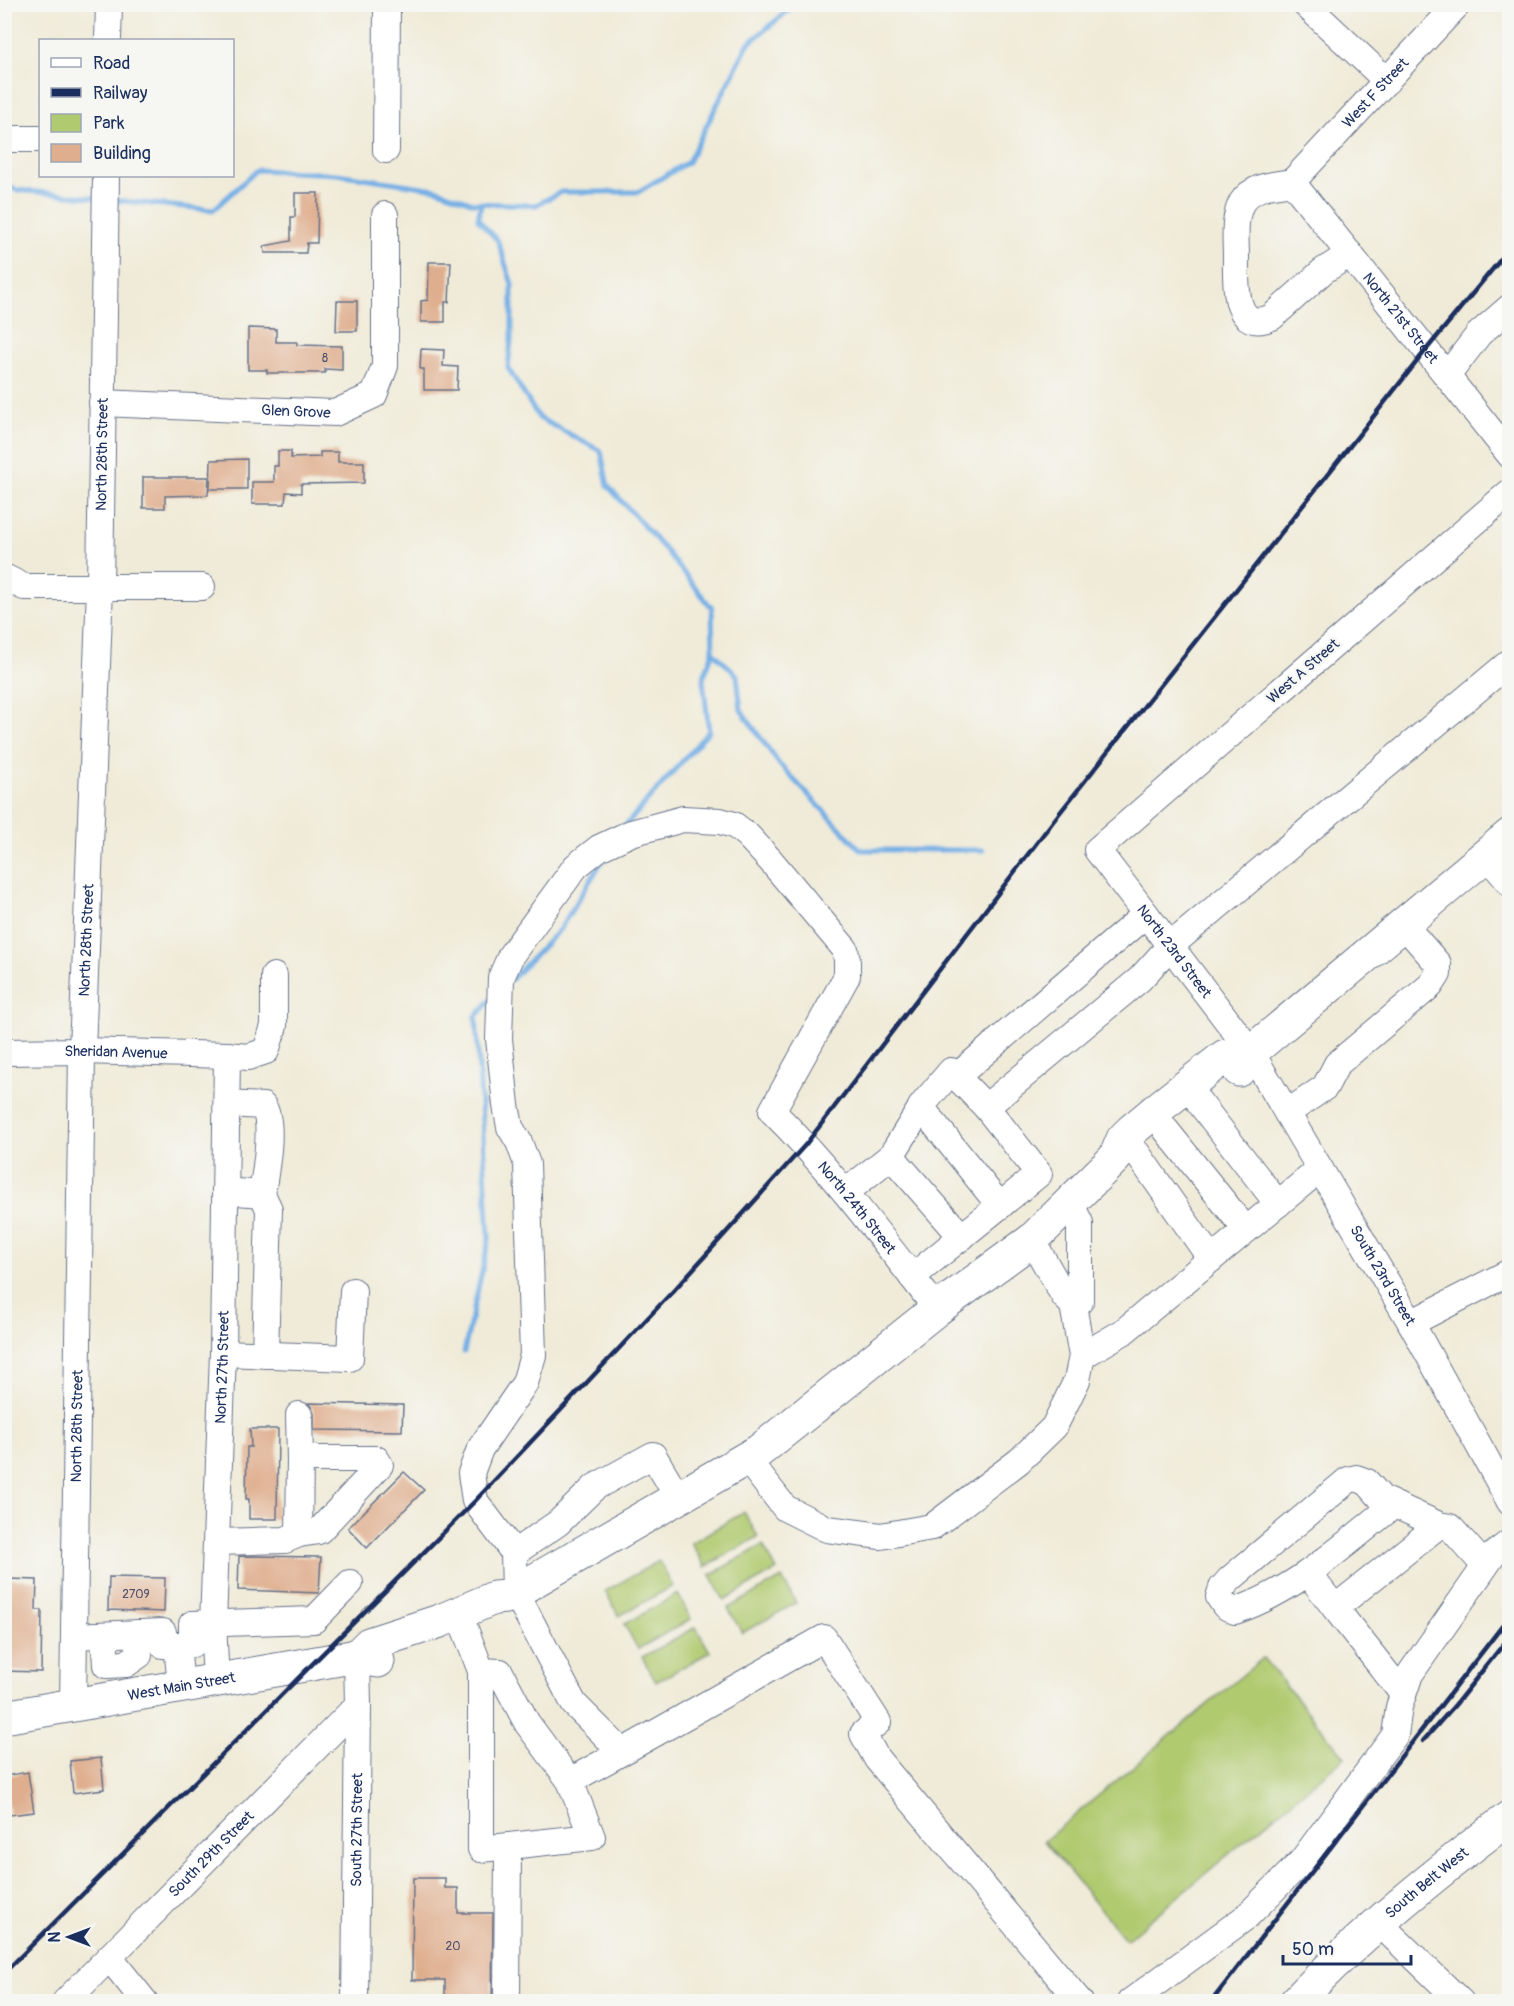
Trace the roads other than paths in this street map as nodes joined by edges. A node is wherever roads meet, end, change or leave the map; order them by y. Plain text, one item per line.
1 (109, 4) edge
2 (387, 4) edge
3 (1305, 4) edge
4 (1458, 4) edge
5 (108, 39) edge
6 (1387, 81) junction
7 (4, 139) edge
8 (39, 139) edge
9 (386, 150) dead end
10 (106, 177) edge
11 (1292, 182) junction
12 (385, 215) dead end
13 (1350, 254) junction
14 (1509, 307) edge
15 (1447, 376) junction
16 (102, 403) junction
17 (1509, 455) edge
18 (1509, 492) edge
19 (4, 577) edge
20 (100, 587) junction
21 (201, 587) dead end
22 (1509, 662) edge
23 (1503, 841) edge
24 (1097, 850) joint
25 (1509, 883) edge
26 (1146, 914) junction
27 (1403, 924) junction
28 (1170, 946) junction
29 (274, 976) dead end
30 (4, 1052) edge
31 (82, 1052) junction
32 (1251, 1052) junction
33 (227, 1055) junction
34 (956, 1077) junction
35 (1199, 1102) junction
36 (226, 1104) junction
37 (921, 1107) junction
38 (986, 1107) junction
39 (1287, 1113) junction
40 (1166, 1130) junction
41 (891, 1156) junction
42 (1126, 1156) junction
43 (1320, 1169) junction
44 (225, 1191) junction
45 (846, 1192) junction
46 (262, 1194) junction
47 (1070, 1202) junction
48 (1278, 1204) junction
49 (1000, 1206) junction
50 (1246, 1230) junction
51 (962, 1237) junction
52 (1032, 1240) junction
53 (1211, 1259) junction
54 (1509, 1272) edge
55 (912, 1277) junction
56 (353, 1291) dead end
57 (1073, 1305) junction
58 (937, 1309) junction
59 (1411, 1323) junction
60 (223, 1353) junction
61 (265, 1355) junction
62 (1082, 1356) junction
63 (299, 1415) dead end
64 (746, 1458) junction
65 (300, 1459) junction
66 (678, 1497) junction
67 (1509, 1502) edge
68 (1394, 1505) junction
69 (558, 1523) junction
70 (1439, 1525) junction
71 (299, 1534) junction
72 (217, 1542) junction
73 (1509, 1542) edge
74 (514, 1553) junction
75 (576, 1556) junction
76 (1485, 1566) junction
77 (1308, 1573) junction
78 (350, 1583) dead end
79 (511, 1594) junction
80 (1335, 1608) junction
81 (202, 1624) junction
82 (465, 1629) junction
83 (74, 1636) junction
84 (159, 1637) junction
85 (357, 1656) junction
86 (481, 1671) junction
87 (216, 1681) junction
88 (181, 1686) junction
89 (1403, 1694) junction
90 (73, 1705) junction
91 (358, 1705) junction
92 (4, 1717) edge
93 (622, 1752) junction
94 (570, 1781) junction
95 (1509, 1816) edge
96 (508, 1846) junction
97 (1379, 1923) junction
98 (109, 1958) junction
99 (65, 2001) edge
100 (145, 2001) edge
101 (355, 2001) edge
102 (507, 2001) edge
103 (1080, 2001) edge
104 (1130, 2001) edge
105 (1296, 2001) edge
106 (1461, 2001) edge

1 - 5 street
2 - 9 street
3 - 6 street
4 - 6 street, West F Street
6 - 11 street, West F Street
7 - 8 street
10 - 16 street, North 28th Street
11 - 13 street, North 21st Street
11 - 13 street
12 - 16 street, Glen Grove
13 - 15 street, North 21st Street
14 - 15 street
15 - 17 street, North 21st Street
16 - 20 street, North 28th Street
18 - 24 street, West A Street
19 - 20 street
20 - 21 street
20 - 31 street, North 28th Street
22 - 28 street
23 - 25 street
23 - 27 main road
24 - 26 street, North 23rd Street
26 - 28 street, North 23rd Street
26 - 34 street
27 - 32 main road
27 - 39 street
28 - 32 street, North 23rd Street
28 - 38 street
29 - 33 street, Sheridan Avenue
30 - 31 street, Sheridan Avenue
31 - 33 street, Sheridan Avenue
31 - 83 street, North 28th Street
32 - 35 main road
32 - 39 street, South 23rd Street
32 - 42 main road
33 - 36 street, North 27th Street
34 - 37 street
34 - 38 street
35 - 40 main road
35 - 48 street
36 - 44 street, North 27th Street
36 - 46 street
37 - 41 street
37 - 49 street
38 - 49 street
39 - 43 street, South 23rd Street
40 - 42 main road
40 - 50 street
41 - 45 street
41 - 51 street
42 - 47 main road
42 - 53 street
43 - 48 street
43 - 59 street, South 23rd Street
44 - 46 street
44 - 60 street, North 27th Street
45 - 55 street, North 24th Street
45 - 74 street, North 24th Street
46 - 61 street
47 - 52 main road
47 - 57 street
48 - 50 street
49 - 51 street
50 - 53 street
51 - 55 street
52 - 57 street
52 - 58 main road
53 - 62 street
54 - 59 street
55 - 58 street, North 24th Street
56 - 61 street
57 - 62 street
58 - 64 main road
59 - 67 street, South 23rd Street
60 - 61 street
60 - 72 street, North 27th Street
62 - 64 street
63 - 65 street
64 - 66 main road
65 - 71 street
65 - 71 street
66 - 69 street
66 - 75 main road
68 - 70 street
68 - 77 street
68 - 77 street
69 - 74 street
69 - 75 street
70 - 76 street
70 - 80 street
71 - 72 street
72 - 81 street, North 27th Street
73 - 76 street
74 - 79 street
75 - 79 main road
76 - 89 street
77 - 80 street
78 - 81 street
79 - 82 main road
79 - 85 main road
79 - 93 street
80 - 89 street
81 - 84 street
81 - 87 street, North 27th Street
82 - 85 main road
82 - 86 street
83 - 84 street
83 - 90 street, North 28th Street
84 - 88 street
85 - 87 main road, West Main Street
85 - 91 street, South 27th Street
86 - 94 street
86 - 96 street
87 - 88 main road, West Main Street
88 - 90 main road, West Main Street
89 - 104 street
90 - 92 main road, West Main Street
91 - 98 street, South 29th Street
91 - 101 street, South 27th Street
93 - 94 street
93 - 103 street
94 - 96 street
95 - 97 main road, South Belt West
96 - 102 street
97 - 105 main road, South Belt West
97 - 106 street
98 - 99 street, South 29th Street
98 - 100 street

